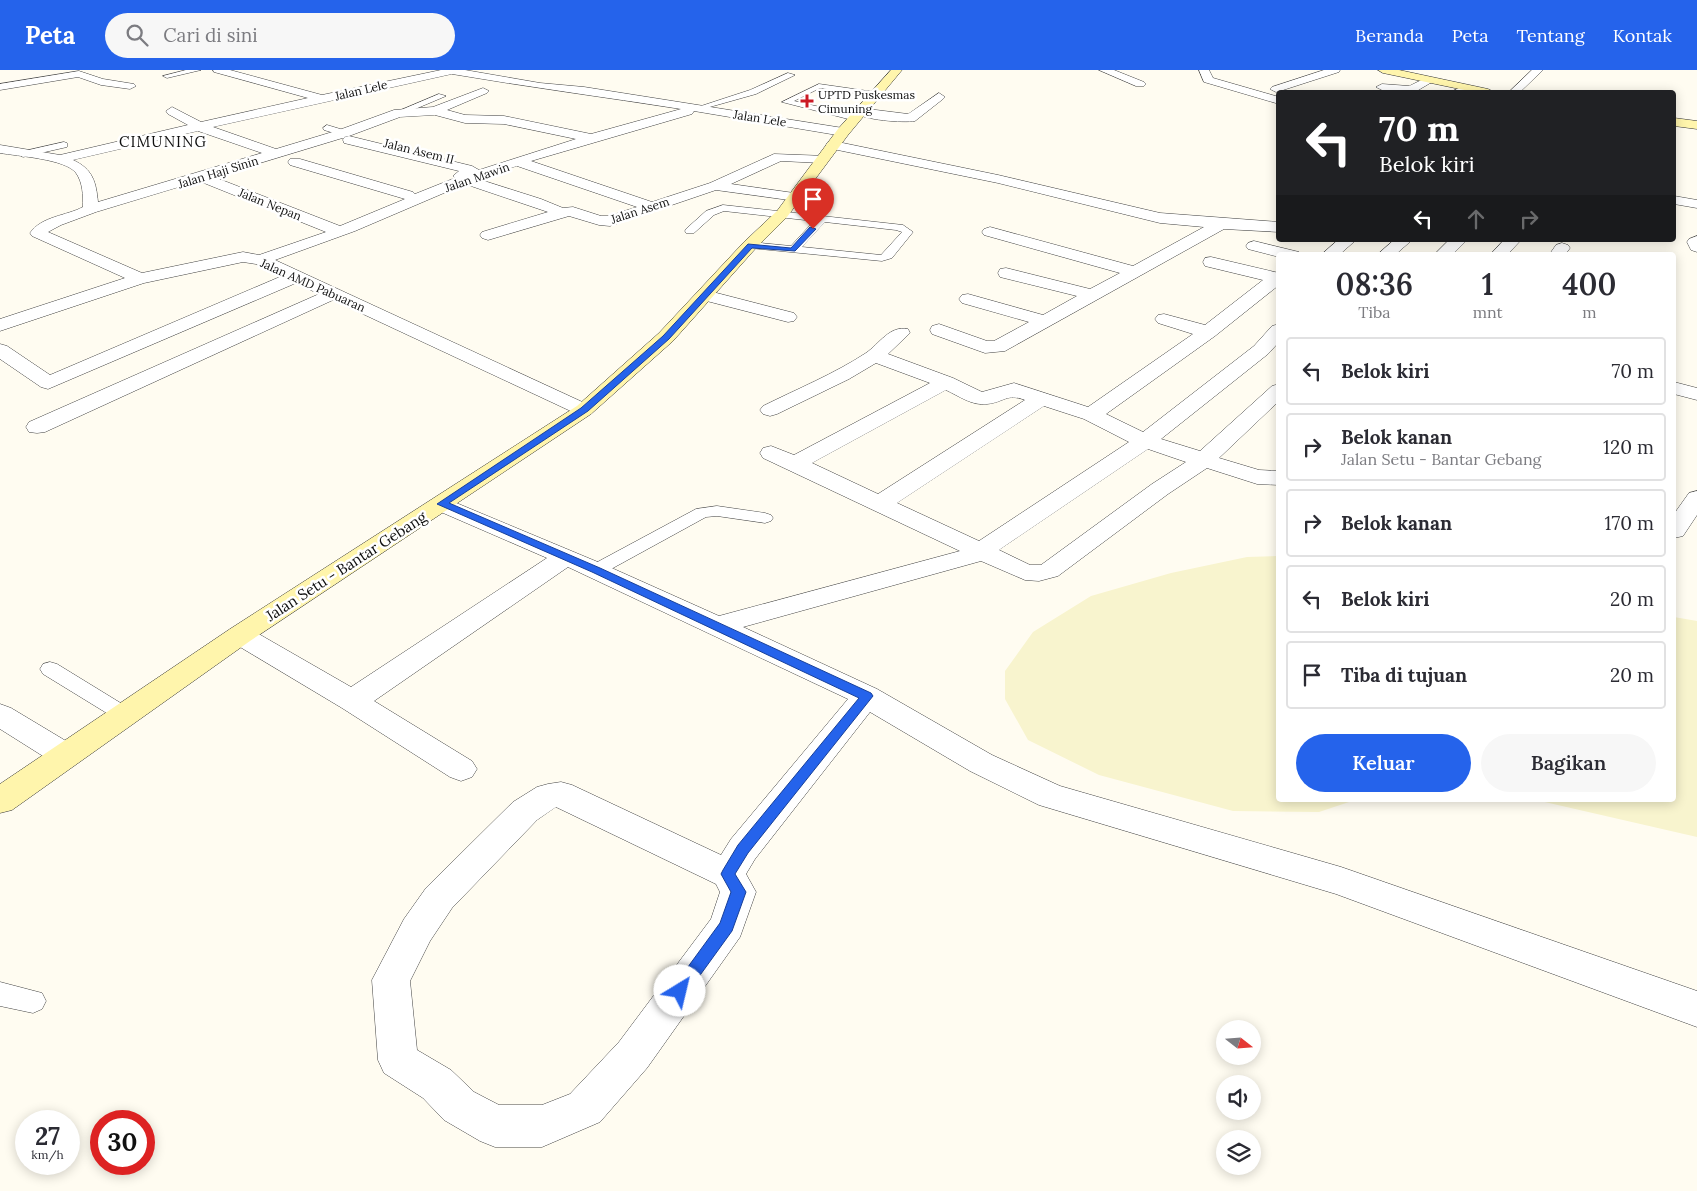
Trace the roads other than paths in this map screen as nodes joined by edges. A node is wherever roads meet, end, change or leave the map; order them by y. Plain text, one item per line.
1 (198, 70) edge
2 (218, 70) edge
3 (492, 70) edge
4 (897, 70) edge
5 (1104, 70) edge
6 (1204, 70) edge
7 (1335, 70) edge
8 (1383, 70) edge
9 (1538, 70) edge
10 (1404, 72) edge
11 (474, 75) junction
12 (790, 75) dead end
13 (167, 76) dead end
14 (1428, 80) junction
15 (773, 84) junction
16 (1140, 84) dead end
17 (130, 86) dead end
18 (0, 87) edge
19 (1382, 87) dead end
20 (1276, 89) dead end
21 (810, 90) junction
22 (1461, 90) edge
23 (1516, 90) edge
24 (483, 91) dead end
25 (875, 94) junction
26 (442, 96) dead end
27 (939, 97) dead end
28 (322, 98) junction
29 (1276, 100) edge
30 (351, 104) dead end
31 (499, 107) dead end
32 (738, 107) dead end
33 (699, 108) junction
34 (379, 109) dead end
35 (172, 111) dead end
36 (435, 111) junction
37 (722, 112) junction
38 (398, 113) junction
39 (475, 119) junction
40 (1676, 122) edge
41 (1697, 125) edge
42 (200, 127) junction
43 (327, 128) dead end
44 (652, 133) dead end
45 (843, 133) junction
46 (346, 136) junction
47 (591, 138) junction
48 (634, 140) dead end
49 (0, 149) edge
50 (62, 152) junction
51 (277, 154) junction
52 (295, 162) dead end
53 (519, 162) junction
54 (563, 165) dead end
55 (494, 170) junction
56 (546, 171) junction
57 (202, 177) junction
58 (465, 180) junction
59 (240, 184) dead end
60 (715, 186) junction
61 (408, 195) junction
62 (796, 197) junction
63 (1676, 200) edge
64 (1697, 204) edge
65 (651, 206) junction
66 (91, 209) junction
67 (560, 212) junction
68 (782, 214) junction
69 (822, 218) junction
70 (1222, 224) junction
71 (1276, 227) edge
72 (341, 228) junction
73 (690, 231) dead end
74 (990, 232) dead end
75 (488, 235) dead end
76 (1697, 241) edge
77 (1345, 242) edge
78 (1401, 242) edge
79 (1457, 242) edge
80 (1511, 242) edge
81 (750, 245) junction
82 (1254, 246) dead end
83 (1697, 247) edge
84 (793, 250) junction
85 (1280, 252) edge
86 (1333, 252) edge
87 (1389, 252) edge
88 (1445, 252) edge
89 (1501, 252) edge
90 (260, 260) junction
91 (1211, 262) dead end
92 (1134, 271) junction
93 (1006, 273) dead end
94 (295, 276) junction
95 (1276, 278) edge
96 (140, 279) junction
97 (1276, 281) edge
98 (332, 294) junction
99 (705, 295) junction
100 (1092, 295) junction
101 (968, 298) dead end
102 (788, 317) dead end
103 (1164, 319) dead end
104 (1045, 321) junction
105 (0, 325) edge
106 (939, 330) dead end
107 (1208, 332) junction
108 (901, 333) dead end
109 (1276, 337) edge
110 (0, 350) edge
111 (1270, 351) edge
112 (874, 356) junction
113 (946, 382) junction
114 (1276, 393) edge
115 (1042, 398) junction
116 (584, 410) junction
117 (770, 410) dead end
118 (1092, 415) junction
119 (37, 427) dead end
120 (1145, 441) junction
121 (771, 453) dead end
122 (1204, 460) junction
123 (794, 464) junction
124 (1276, 477) edge
125 (1697, 498) edge
126 (442, 504) junction
127 (879, 504) junction
128 (765, 518) dead end
129 (1676, 528) edge
130 (981, 552) junction
131 (566, 557) junction
132 (596, 570) junction
133 (716, 626) junction
134 (240, 635) junction
135 (50, 669) dead end
136 (867, 696) junction
137 (352, 701) junction
138 (0, 715) edge
139 (125, 715) junction
140 (64, 755) junction
141 (461, 769) dead end
142 (0, 801) edge
143 (728, 874) junction
144 (0, 994) edge
145 (32, 1001) dead end
146 (1697, 1009) edge

1 - 13 lane
2 - 28 street
3 - 11 street
4 - 25 main road, Jalan Setu - Bantar Gebang
5 - 16 street
6 - 29 street
7 - 20 street
8 - 10 main road
9 - 23 street
10 - 14 main road
11 - 28 street, Jalan Lele
11 - 33 street, Jalan Lele
12 - 15 lane
14 - 19 street
14 - 22 main road
15 - 21 lane
15 - 33 lane
17 - 18 street
21 - 25 lane
21 - 45 lane
24 - 36 street
25 - 45 main road, Jalan Setu - Bantar Gebang
26 - 38 lane
27 - 45 street
28 - 30 street
28 - 42 street, Jalan Lele
31 - 39 street
32 - 37 lane
33 - 37 street, Jalan Lele
33 - 47 street, Jalan Mawin
34 - 38 street
35 - 42 street
36 - 38 street
36 - 39 street
37 - 45 street, Jalan Lele
38 - 46 street, Jalan Haji Sinin
39 - 47 street
40 - 41 main road
42 - 50 street, Jalan Lele
42 - 51 street
43 - 46 lane
44 - 48 street
45 - 60 street
45 - 62 main road, Jalan Setu - Bantar Gebang
45 - 70 street
46 - 51 street, Jalan Haji Sinin
46 - 55 street, Jalan Asem II
46 - 61 street
47 - 53 street, Jalan Mawin
49 - 50 street
50 - 66 street
51 - 57 street, Jalan Haji Sinin
52 - 61 street
53 - 55 street, Jalan Mawin
53 - 56 street
54 - 56 street
55 - 58 street, Jalan Mawin
56 - 65 street
57 - 66 street, Jalan Haji Sinin
57 - 72 street, Jalan Nepan
58 - 67 street
58 - 72 street, Jalan Mawin
59 - 72 street
60 - 62 street, Jalan Asem
60 - 65 street, Jalan Asem
61 - 72 street
62 - 68 main road, Jalan Setu - Bantar Gebang
63 - 64 street
65 - 67 street, Jalan Asem
66 - 96 street, Jalan Haji Sinin
67 - 75 street, Jalan Asem
68 - 69 lane
68 - 73 lane
68 - 81 main road, Jalan Setu - Bantar Gebang
69 - 84 lane
69 - 84 lane
70 - 71 street
70 - 92 street
72 - 90 street, Jalan Mawin
74 - 92 street
76 - 83 street
77 - 86 street
78 - 87 street
79 - 88 street
80 - 89 street
81 - 84 lane
81 - 99 main road, Jalan Setu - Bantar Gebang
82 - 85 street
90 - 94 street, Jalan AMD Pabuaran
90 - 96 street, Jalan AMD Pabuaran
91 - 95 street
92 - 100 street
93 - 100 street
94 - 98 street, Jalan AMD Pabuaran
94 - 110 street
96 - 105 street, Jalan AMD Pabuaran
97 - 107 street
98 - 116 street, Jalan AMD Pabuaran
98 - 119 street
99 - 102 street
99 - 116 main road, Jalan Setu - Bantar Gebang
100 - 104 street
101 - 104 street
103 - 107 street
104 - 106 street
107 - 118 street
108 - 112 street
109 - 111 street
111 - 120 street
112 - 113 street
112 - 117 street
113 - 115 street
113 - 123 street
114 - 122 street
115 - 118 street
115 - 127 street
116 - 126 main road, Jalan Setu - Bantar Gebang
118 - 120 street
120 - 122 street
120 - 130 street
121 - 123 street
122 - 124 street
122 - 130 street
123 - 127 street
125 - 129 street
126 - 131 street
126 - 134 main road, Jalan Setu - Bantar Gebang
127 - 130 street
128 - 132 lane
130 - 133 street
131 - 132 street
131 - 137 street
132 - 133 street
133 - 136 street
134 - 137 street
134 - 139 main road, Jalan Setu - Bantar Gebang
135 - 139 lane
136 - 143 street
136 - 146 street
137 - 141 street
138 - 140 street
139 - 140 main road, Jalan Setu - Bantar Gebang
140 - 142 main road, Jalan Setu - Bantar Gebang
143 - 143 street
144 - 145 lane

